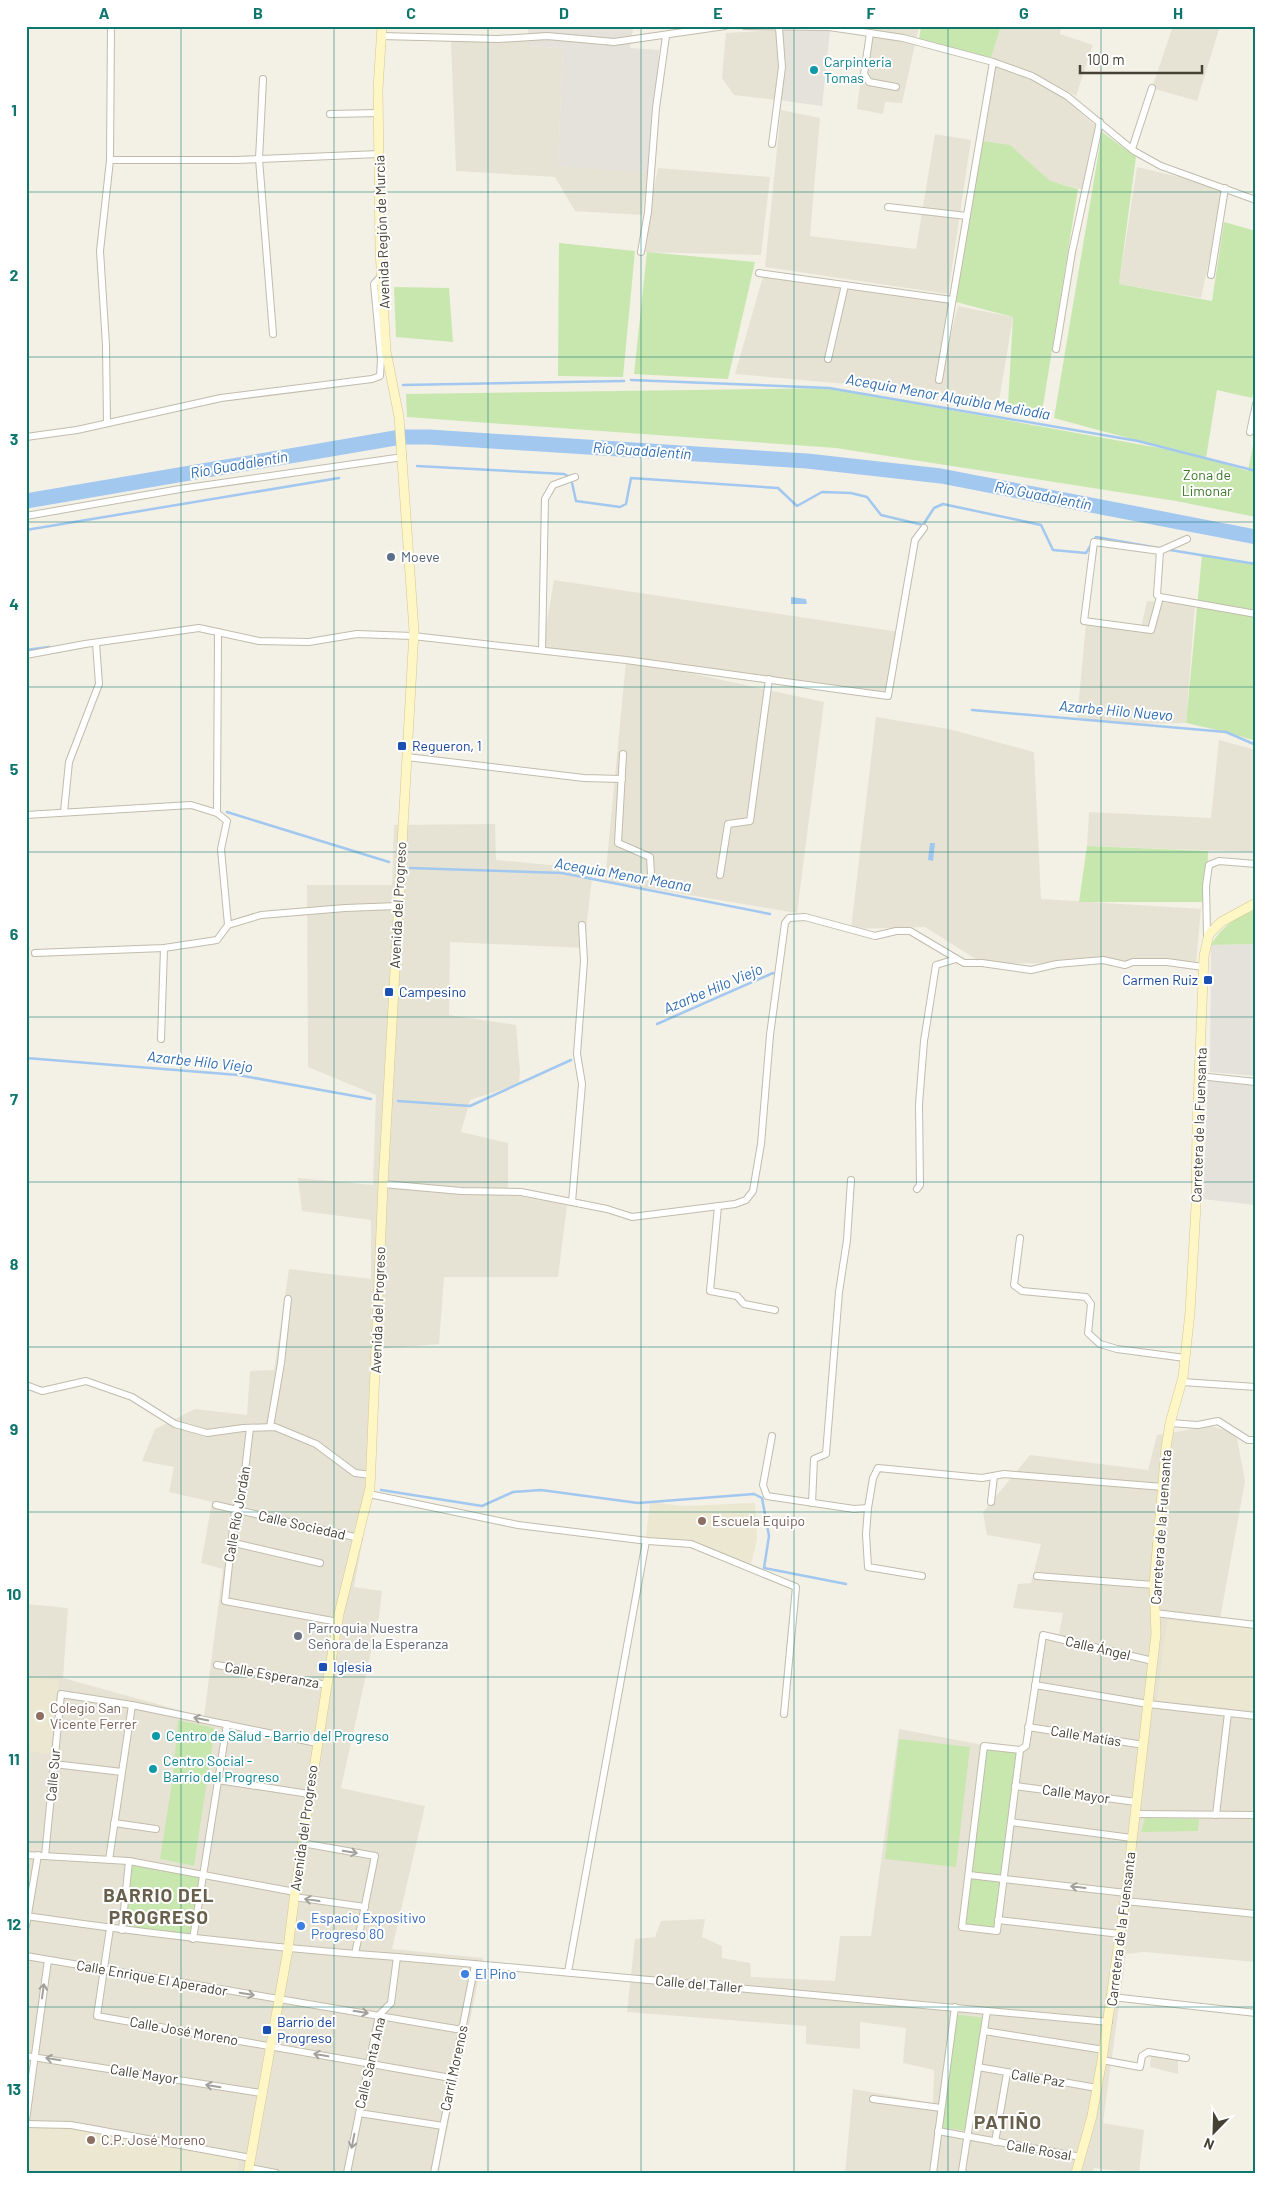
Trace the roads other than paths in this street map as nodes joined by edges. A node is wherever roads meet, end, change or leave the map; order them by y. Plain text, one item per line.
1 (111, 26) edge
2 (382, 26) edge
3 (725, 26) edge
4 (745, 26) edge
5 (779, 28) junction
6 (870, 33) junction
7 (381, 36) junction
8 (666, 36) junction
9 (993, 62) junction
10 (263, 79) dead end
11 (896, 87) dead end
12 (1152, 88) dead end
13 (378, 112) junction
14 (330, 114) dead end
15 (1100, 122) junction
16 (772, 144) dead end
17 (1132, 148) junction
18 (379, 154) junction
19 (259, 159) junction
20 (110, 160) junction
21 (1225, 188) junction
22 (1256, 200) edge
23 (888, 207) dead end
24 (967, 216) junction
25 (641, 252) dead end
26 (759, 272) dead end
27 (382, 275) junction
28 (1211, 275) dead end
29 (845, 285) junction
30 (952, 300) junction
31 (273, 334) dead end
32 (1056, 349) dead end
33 (828, 359) dead end
34 (939, 380) dead end
35 (1256, 404) edge
36 (107, 423) junction
37 (1250, 432) dead end
38 (26, 437) edge
39 (401, 437) joint
40 (403, 457) junction
41 (575, 477) dead end
42 (26, 516) edge
43 (924, 528) dead end
44 (1187, 540) dead end
45 (1160, 552) junction
46 (1160, 597) junction
47 (1256, 614) edge
48 (218, 632) junction
49 (413, 636) junction
50 (96, 642) junction
51 (542, 650) junction
52 (26, 655) edge
53 (769, 679) junction
54 (623, 754) dead end
55 (407, 757) junction
56 (622, 779) junction
57 (64, 812) junction
58 (217, 813) junction
59 (26, 815) edge
60 (1256, 864) edge
61 (651, 874) dead end
62 (720, 875) dead end
63 (1256, 903) edge
64 (398, 906) junction
65 (228, 926) junction
66 (582, 926) dead end
67 (1207, 942) junction
68 (164, 948) junction
69 (35, 953) dead end
70 (956, 958) junction
71 (1203, 967) junction
72 (161, 1039) dead end
73 (1199, 1076) junction
74 (1256, 1082) edge
75 (851, 1180) dead end
76 (383, 1184) junction
77 (917, 1189) dead end
78 (572, 1202) junction
79 (718, 1206) junction
80 (1020, 1238) dead end
81 (288, 1299) dead end
82 (775, 1310) dead end
83 (1185, 1358) junction
84 (1182, 1382) junction
85 (26, 1385) edge
86 (1256, 1387) edge
87 (1170, 1422) junction
88 (270, 1427) junction
89 (250, 1428) junction
90 (772, 1436) dead end
91 (1256, 1440) edge
92 (371, 1476) junction
93 (994, 1476) junction
94 (1163, 1487) junction
95 (369, 1494) junction
96 (991, 1502) dead end
97 (812, 1503) junction
98 (216, 1505) dead end
99 (868, 1508) junction
100 (235, 1510) junction
101 (359, 1538) junction
102 (646, 1541) junction
103 (230, 1542) junction
104 (320, 1563) dead end
105 (922, 1576) dead end
106 (1037, 1576) dead end
107 (1154, 1585) junction
108 (1155, 1613) junction
109 (338, 1622) junction
110 (1256, 1624) edge
111 (1154, 1661) junction
112 (217, 1665) dead end
113 (1035, 1685) junction
114 (327, 1686) junction
115 (1148, 1704) junction
116 (132, 1705) junction
117 (1228, 1713) junction
118 (784, 1714) dead end
119 (1256, 1716) edge
120 (227, 1724) junction
121 (1028, 1727) junction
122 (317, 1743) junction
123 (1144, 1746) junction
124 (1020, 1750) junction
125 (54, 1764) junction
126 (122, 1772) junction
127 (218, 1780) junction
128 (1015, 1786) junction
129 (309, 1794) junction
130 (1136, 1802) junction
131 (1135, 1814) junction
132 (1216, 1815) junction
133 (1256, 1815) edge
134 (1010, 1822) junction
135 (114, 1823) junction
136 (156, 1829) dead end
137 (1132, 1838) junction
138 (302, 1843) junction
139 (26, 1855) edge
140 (38, 1855) junction
141 (46, 1856) junction
142 (109, 1860) junction
143 (129, 1861) junction
144 (202, 1874) junction
145 (968, 1875) junction
146 (1003, 1879) junction
147 (294, 1894) junction
148 (1126, 1897) junction
149 (365, 1907) junction
150 (1256, 1914) edge
151 (27, 1916) edge
152 (998, 1920) junction
153 (26, 1926) edge
154 (110, 1928) junction
155 (122, 1930) junction
156 (1120, 1934) junction
157 (193, 1938) junction
158 (288, 1949) junction
159 (355, 1954) junction
160 (26, 1956) edge
161 (397, 1956) junction
162 (48, 1960) junction
163 (476, 1964) junction
164 (104, 1969) junction
165 (568, 1972) junction
166 (1112, 1997) junction
167 (279, 1999) junction
168 (955, 2007) junction
169 (987, 2011) junction
170 (1256, 2013) edge
171 (379, 2015) junction
172 (1109, 2022) junction
173 (462, 2030) junction
174 (984, 2031) junction
175 (270, 2046) junction
176 (1103, 2055) junction
177 (26, 2056) edge
178 (34, 2056) junction
179 (1186, 2058) dead end
180 (369, 2062) junction
181 (978, 2067) junction
182 (1007, 2072) junction
183 (452, 2078) junction
184 (1097, 2088) junction
185 (261, 2093) junction
186 (873, 2100) dead end
187 (941, 2108) junction
188 (359, 2113) junction
189 (26, 2120) edge
190 (26, 2124) edge
191 (443, 2126) junction
192 (938, 2131) junction
193 (967, 2138) junction
194 (995, 2142) junction
195 (1082, 2157) junction
196 (249, 2166) edge
197 (276, 2173) edge
198 (346, 2173) edge
199 (434, 2173) edge
200 (933, 2173) edge
201 (964, 2173) edge
202 (1076, 2173) edge

1 - 20 street
2 - 7 main road, Avenida Región de Murcia
3 - 8 street
4 - 5 street
5 - 6 street
5 - 16 street
6 - 9 street
6 - 11 street
7 - 8 street
7 - 13 main road, Avenida Región de Murcia
8 - 25 street
9 - 15 street
9 - 24 street
10 - 19 street
12 - 17 street
13 - 14 street
13 - 18 main road, Avenida Región de Murcia
15 - 17 street
15 - 32 street
17 - 21 street
18 - 19 street
18 - 27 main road, Avenida Región de Murcia
19 - 20 street
19 - 31 street
20 - 36 street
21 - 22 street
21 - 28 street
23 - 24 street
24 - 30 street
26 - 29 street
27 - 36 street
27 - 39 main road, Avenida Región de Murcia
29 - 30 street
29 - 33 street
30 - 34 street
35 - 37 street
36 - 38 street
39 - 40 main road, Avenida del Progreso
40 - 42 street
40 - 49 main road, Avenida del Progreso
41 - 51 street
43 - 53 street
44 - 45 street
45 - 46 street
45 - 46 street
46 - 47 street
48 - 49 street
48 - 50 street
48 - 58 street
49 - 51 street
49 - 55 main road, Avenida del Progreso
50 - 52 street
50 - 57 street
51 - 53 street
53 - 62 street
54 - 56 street
55 - 56 street
55 - 64 main road, Avenida del Progreso
56 - 61 street
57 - 58 street
57 - 59 street
58 - 65 street
60 - 67 street
63 - 67 main road, Carretera de la Fuensanta
64 - 65 street
64 - 76 main road, Avenida del Progreso
65 - 68 street
66 - 78 street
67 - 71 main road, Carretera de la Fuensanta
68 - 69 street
68 - 72 street
70 - 71 street
70 - 77 street
70 - 79 street
71 - 73 main road, Carretera de la Fuensanta
73 - 74 street
73 - 83 main road, Carretera de la Fuensanta
75 - 97 street
76 - 78 street
76 - 92 main road, Avenida del Progreso
78 - 79 street
79 - 82 street
80 - 83 street
81 - 88 street
83 - 84 main road, Carretera de la Fuensanta
84 - 86 street
84 - 87 main road, Carretera de la Fuensanta
85 - 89 street
87 - 91 street
87 - 94 main road, Carretera de la Fuensanta
88 - 89 street
88 - 92 street
89 - 100 street, Calle Río Jordán
90 - 97 street
92 - 95 main road, Avenida del Progreso
93 - 94 street
93 - 96 street
93 - 99 street
94 - 107 main road, Carretera de la Fuensanta
95 - 101 main road, Avenida del Progreso
95 - 102 street
97 - 99 street
98 - 100 street, Calle Sociedad
99 - 105 street
100 - 101 street, Calle Sociedad
100 - 103 street, Calle Río Jordán
101 - 109 main road, Avenida del Progreso
102 - 118 street
102 - 165 street
103 - 104 street
103 - 109 street, Calle Río Jordán
106 - 107 street
107 - 108 main road, Carretera de la Fuensanta
108 - 110 street
108 - 111 main road, Carretera de la Fuensanta
109 - 114 main road, Avenida del Progreso
111 - 113 street, Calle Ángel
111 - 115 main road, Carretera de la Fuensanta
112 - 114 street, Calle Esperanza
113 - 115 street
113 - 121 street
114 - 122 main road, Avenida del Progreso
115 - 117 street
115 - 123 main road, Carretera de la Fuensanta
120 -> 116 street
116 - 125 street, Calle Sur
116 - 126 street
117 - 119 street
117 - 132 street
120 - 122 street
120 - 127 street
121 - 123 street, Calle Matías
121 - 124 street
122 - 129 main road, Avenida del Progreso
123 - 130 main road, Carretera de la Fuensanta
124 - 128 street
124 - 145 street
125 - 126 street
125 - 141 street, Calle Sur
126 - 135 street
127 - 129 street
127 - 144 street
128 - 130 street, Calle Mayor
128 - 134 street
129 - 138 main road, Avenida del Progreso
130 - 131 main road, Carretera de la Fuensanta
131 - 132 street
131 - 137 main road, Carretera de la Fuensanta
132 - 133 street
134 - 137 street
134 - 146 street
135 - 136 street
135 - 142 street
137 - 148 main road, Carretera de la Fuensanta
138 - 147 main road, Avenida del Progreso
138 -> 149 street
139 - 140 street
140 - 141 street
140 - 151 street
141 - 142 street
142 - 143 street
143 - 144 street
143 - 155 street
144 - 147 street
144 - 157 street
145 - 146 street
145 - 152 street
148 -> 146 street
146 - 152 street
149 -> 147 street
147 - 158 main road, Avenida del Progreso
148 - 150 street
148 - 156 main road, Carretera de la Fuensanta
149 - 159 street
151 - 153 street
151 - 154 street, Calle del Taller
152 - 156 street
154 - 155 street, Calle del Taller
154 - 164 street
155 - 157 street, Calle del Taller
156 - 166 main road, Carretera de la Fuensanta
157 - 158 street, Calle del Taller
158 - 159 street, Calle del Taller
158 - 167 main road, Avenida del Progreso
159 - 161 street, Calle del Taller
160 - 162 street, Calle Enrique El Aperador
161 - 163 street, Calle del Taller
161 - 171 street, Calle Santa Ana
162 - 164 street, Calle Enrique El Aperador
178 -> 162 street
163 - 165 street, Calle del Taller
163 - 173 street, Carril Morenos
164 -> 167 street, Calle Enrique El Aperador
164 - 175 street, Calle José Moreno
165 - 168 street, Calle del Taller
166 - 170 street
166 - 172 main road, Carretera de la Fuensanta
167 -> 171 street, Calle Enrique El Aperador
167 - 175 main road, Avenida del Progreso
168 - 169 street, Calle del Taller
168 - 187 street
169 - 172 street, Calle del Taller
169 - 174 street
171 - 173 street, Calle Enrique El Aperador
171 - 180 street, Calle Santa Ana
172 - 176 main road, Carretera de la Fuensanta
173 - 183 street, Carril Morenos
174 - 176 street
174 - 181 street
180 -> 175 street, Calle José Moreno
175 - 185 main road, Avenida del Progreso
176 - 179 street
176 - 184 main road, Carretera de la Fuensanta
177 - 178 street, Calle Mayor
185 -> 178 street, Calle Mayor
178 - 189 street
180 - 183 street, Calle José Moreno
180 - 188 street, Calle Santa Ana
181 - 182 street, Calle Paz
181 - 193 street
182 - 184 street, Calle Paz
182 - 194 street
183 - 191 street, Carril Morenos
184 - 195 main road, Carretera de la Fuensanta
185 - 196 main road, Avenida del Progreso
186 - 187 street
187 - 192 street
188 - 191 street
188 -> 198 street, Calle Santa Ana
190 - 196 street
191 - 199 street, Carril Morenos
192 - 193 street, Calle Rosal
192 - 200 street
193 - 194 street, Calle Rosal
193 - 201 street
194 - 195 street, Calle Rosal
195 - 202 main road, Carretera de la Fuensanta
196 - 197 street

